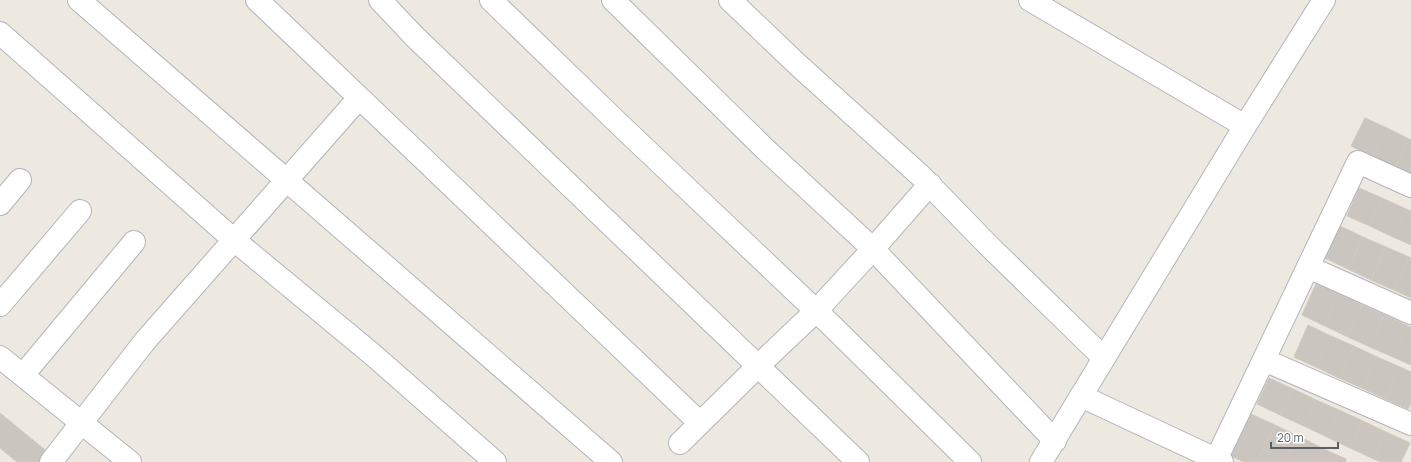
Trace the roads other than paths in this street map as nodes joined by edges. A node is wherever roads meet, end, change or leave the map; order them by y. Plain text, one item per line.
1 (79, 0) edge
2 (257, 0) edge
3 (380, 0) edge
4 (492, 0) edge
5 (613, 0) edge
6 (730, 0) edge
7 (1030, 0) edge
8 (1324, 0) edge
9 (0, 34) edge
10 (360, 98) junction
11 (1245, 126) junction
12 (20, 180) dead end
13 (287, 180) junction
14 (930, 184) junction
15 (1411, 186) edge
16 (0, 204) edge
17 (80, 211) dead end
18 (234, 240) junction
19 (134, 242) dead end
20 (873, 249) junction
21 (1308, 267) junction
22 (0, 305) edge
23 (816, 311) junction
24 (1411, 313) edge
25 (0, 357) edge
26 (1104, 358) junction
27 (1264, 360) junction
28 (758, 366) junction
29 (23, 376) junction
30 (1081, 396) junction
31 (82, 423) junction
32 (700, 423) junction
33 (1411, 424) edge
34 (1055, 441) junction
35 (680, 443) dead end
36 (1218, 461) edge
37 (50, 462) edge
38 (130, 462) edge
39 (495, 462) edge
40 (611, 462) edge
41 (858, 462) edge
42 (970, 462) edge
43 (1041, 462) edge

1 - 13 street
2 - 10 street
3 - 28 street
4 - 23 street
5 - 20 street
6 - 14 street
7 - 11 street
8 - 11 street
9 - 18 street
10 - 13 street
10 - 32 street
11 - 26 street
12 - 16 street
13 - 18 street
13 - 40 street
14 - 20 street
14 - 26 street
15 - 21 street
17 - 22 street
18 - 31 street
18 - 39 street
19 - 29 street
20 - 23 street
20 - 34 street
21 - 24 street
21 - 27 street
23 - 28 street
23 - 42 street
25 - 29 street
26 - 30 street
27 - 33 street
27 - 36 street
28 - 32 street
28 - 41 street
29 - 31 street
30 - 34 street
30 - 36 street
31 - 37 street
31 - 38 street
32 - 35 street
34 - 43 street

